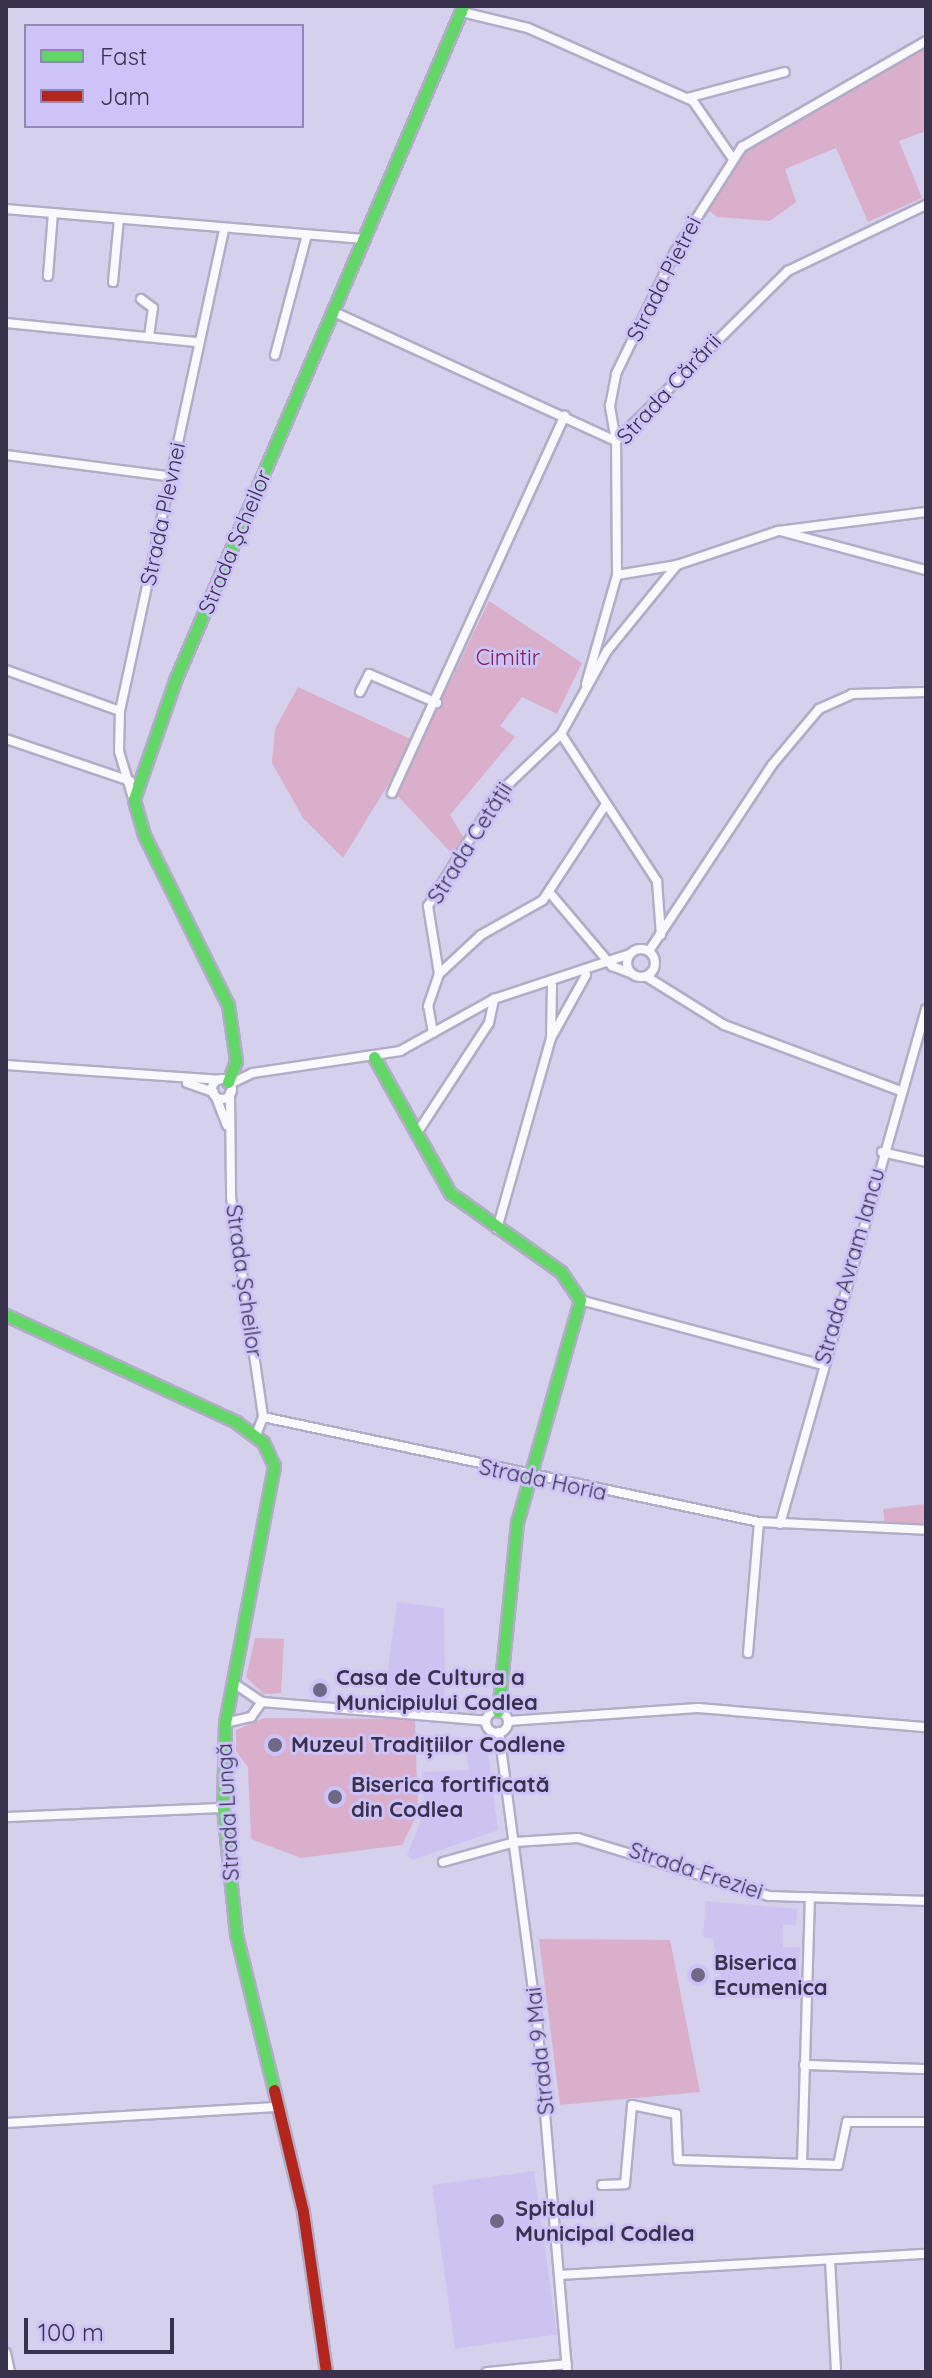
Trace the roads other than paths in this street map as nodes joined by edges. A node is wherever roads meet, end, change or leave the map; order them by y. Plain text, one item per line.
1 (463, 9) edge
2 (926, 41) edge
3 (785, 72) dead end
4 (687, 98) junction
5 (733, 159) junction
6 (926, 205) edge
7 (6, 209) edge
8 (53, 213) junction
9 (119, 219) junction
10 (224, 228) junction
11 (307, 235) junction
12 (363, 239) junction
13 (48, 276) dead end
14 (113, 282) dead end
15 (141, 299) dead end
16 (334, 312) junction
17 (6, 323) edge
18 (149, 337) junction
19 (198, 342) junction
20 (275, 355) dead end
21 (565, 416) junction
22 (616, 441) junction
23 (6, 455) edge
24 (172, 477) junction
25 (926, 512) edge
26 (778, 531) junction
27 (677, 565) junction
28 (926, 570) edge
29 (617, 575) junction
30 (6, 670) edge
31 (586, 684) junction
32 (360, 692) dead end
33 (926, 692) edge
34 (437, 703) junction
35 (120, 711) junction
36 (561, 734) junction
37 (6, 739) edge
38 (133, 781) junction
39 (392, 793) dead end
40 (606, 804) junction
41 (550, 893) junction
42 (661, 935) junction
43 (649, 951) junction
44 (630, 954) junction
45 (612, 966) junction
46 (630, 973) junction
47 (439, 974) junction
48 (586, 975) junction
49 (647, 977) junction
50 (552, 986) junction
51 (494, 999) junction
52 (926, 1009) edge
53 (433, 1033) junction
54 (551, 1038) junction
55 (374, 1057) junction
56 (6, 1065) edge
57 (182, 1081) junction
58 (226, 1085) junction
59 (898, 1090) junction
60 (214, 1095) junction
61 (227, 1126) junction
62 (417, 1133) junction
63 (882, 1152) junction
64 (926, 1162) edge
65 (497, 1229) junction
66 (580, 1300) junction
67 (6, 1315) edge
68 (822, 1365) junction
69 (263, 1417) junction
70 (256, 1435) junction
71 (528, 1478) junction
72 (759, 1522) junction
73 (780, 1524) junction
74 (926, 1530) edge
75 (748, 1653) dead end
76 (232, 1682) junction
77 (262, 1702) junction
78 (498, 1711) junction
79 (486, 1721) junction
80 (508, 1721) junction
81 (225, 1723) junction
82 (926, 1727) edge
83 (499, 1732) junction
84 (223, 1808) junction
85 (6, 1817) edge
86 (515, 1842) junction
87 (443, 1862) dead end
88 (810, 1897) junction
89 (926, 1901) edge
90 (804, 2065) junction
91 (926, 2069) edge
92 (276, 2107) junction
93 (926, 2122) edge
94 (6, 2123) edge
95 (802, 2164) junction
96 (602, 2185) dead end
97 (926, 2254) edge
98 (830, 2260) junction
99 (559, 2275) junction
100 (6, 2354) edge
101 (567, 2368) edge
102 (10, 2372) edge
103 (326, 2372) edge
104 (487, 2372) edge
105 (836, 2372) edge

1 - 4 street
1 - 12 main road, Strada Șcheilor
2 - 5 street, Strada Pietrei
3 - 4 street
4 - 5 street
5 - 22 street, Strada Pietrei
6 - 22 street, Strada Cărării
7 - 8 street
8 - 9 street
8 - 13 street
9 - 10 street
9 - 14 street
10 - 11 street
10 - 19 street, Strada Plevnei
11 - 12 street
11 - 20 street
12 - 16 main road, Strada Șcheilor
15 - 18 street
16 - 21 street
16 - 38 main road, Strada Șcheilor
17 - 18 street
18 - 19 street
19 - 24 street, Strada Plevnei
21 - 22 street
21 - 34 street
22 - 29 street, Strada Cărării
23 - 24 street
24 - 35 street, Strada Plevnei
25 - 26 street
26 - 27 street
26 - 28 street
27 - 29 street
27 - 31 street, Strada Cetății
29 - 31 street, Strada Cărării
30 - 35 street
31 - 36 street, Strada Cetății
32 - 34 street
33 - 42 street
34 - 39 street
35 - 38 street, Strada Plevnei
36 - 40 street
36 - 47 street, Strada Cetății
37 - 38 street
38 - 58 main road, Strada Șcheilor
40 - 41 street
40 - 42 street
41 - 45 street
41 - 47 street
42 - 43 street
43 - 44 street
43 - 49 street
44 - 45 street
44 - 46 street
45 - 46 street
45 - 48 street
46 - 49 street
47 - 53 street, Strada Cetății
48 - 50 street
48 - 54 street
49 - 59 street
50 - 51 street
50 - 54 street
51 - 53 street
51 - 62 street
52 - 59 street, Strada Avram Iancu
53 - 55 street
54 - 65 street
55 - 58 street
55 - 62 main road
56 - 57 street
57 - 58 street
57 - 60 street
58 - 60 street
58 - 60 street
58 - 61 street, Strada Șcheilor
59 - 63 street, Strada Avram Iancu
60 - 61 street, Strada Șcheilor
61 - 69 street, Strada Șcheilor
62 - 65 main road
63 - 64 street
63 - 68 street, Strada Avram Iancu
65 - 66 main road
66 - 68 street
66 - 71 main road
67 - 70 main road
68 - 73 street, Strada Avram Iancu
69 - 70 street, Strada Șcheilor
69 - 71 street, Strada Horia
70 - 76 main road, Strada Lungă
71 - 72 street, Strada Horia
71 - 78 main road
72 - 73 street, Strada Horia
72 - 75 street
73 - 74 street, Strada Horia
76 - 77 street
76 - 81 main road, Strada Lungă
77 - 79 street
77 - 81 street
78 - 79 street
78 - 80 street
79 - 83 street
80 - 82 street
80 - 83 street
81 - 84 main road, Strada Lungă
83 - 86 street, Strada 9 Mai
84 - 85 street
84 - 92 main road, Strada Lungă
86 - 87 street, Strada Freziei
86 - 88 street, Strada Freziei
86 - 99 street, Strada 9 Mai
88 - 89 street, Strada Freziei
88 - 90 street
90 - 91 street
90 - 95 street
92 - 94 street
92 - 103 main road, Strada Lungă
93 - 95 street
95 - 96 street
97 - 98 street
98 - 99 street
98 - 105 street
99 - 101 street, Strada 9 Mai
100 - 102 street
101 - 104 street

